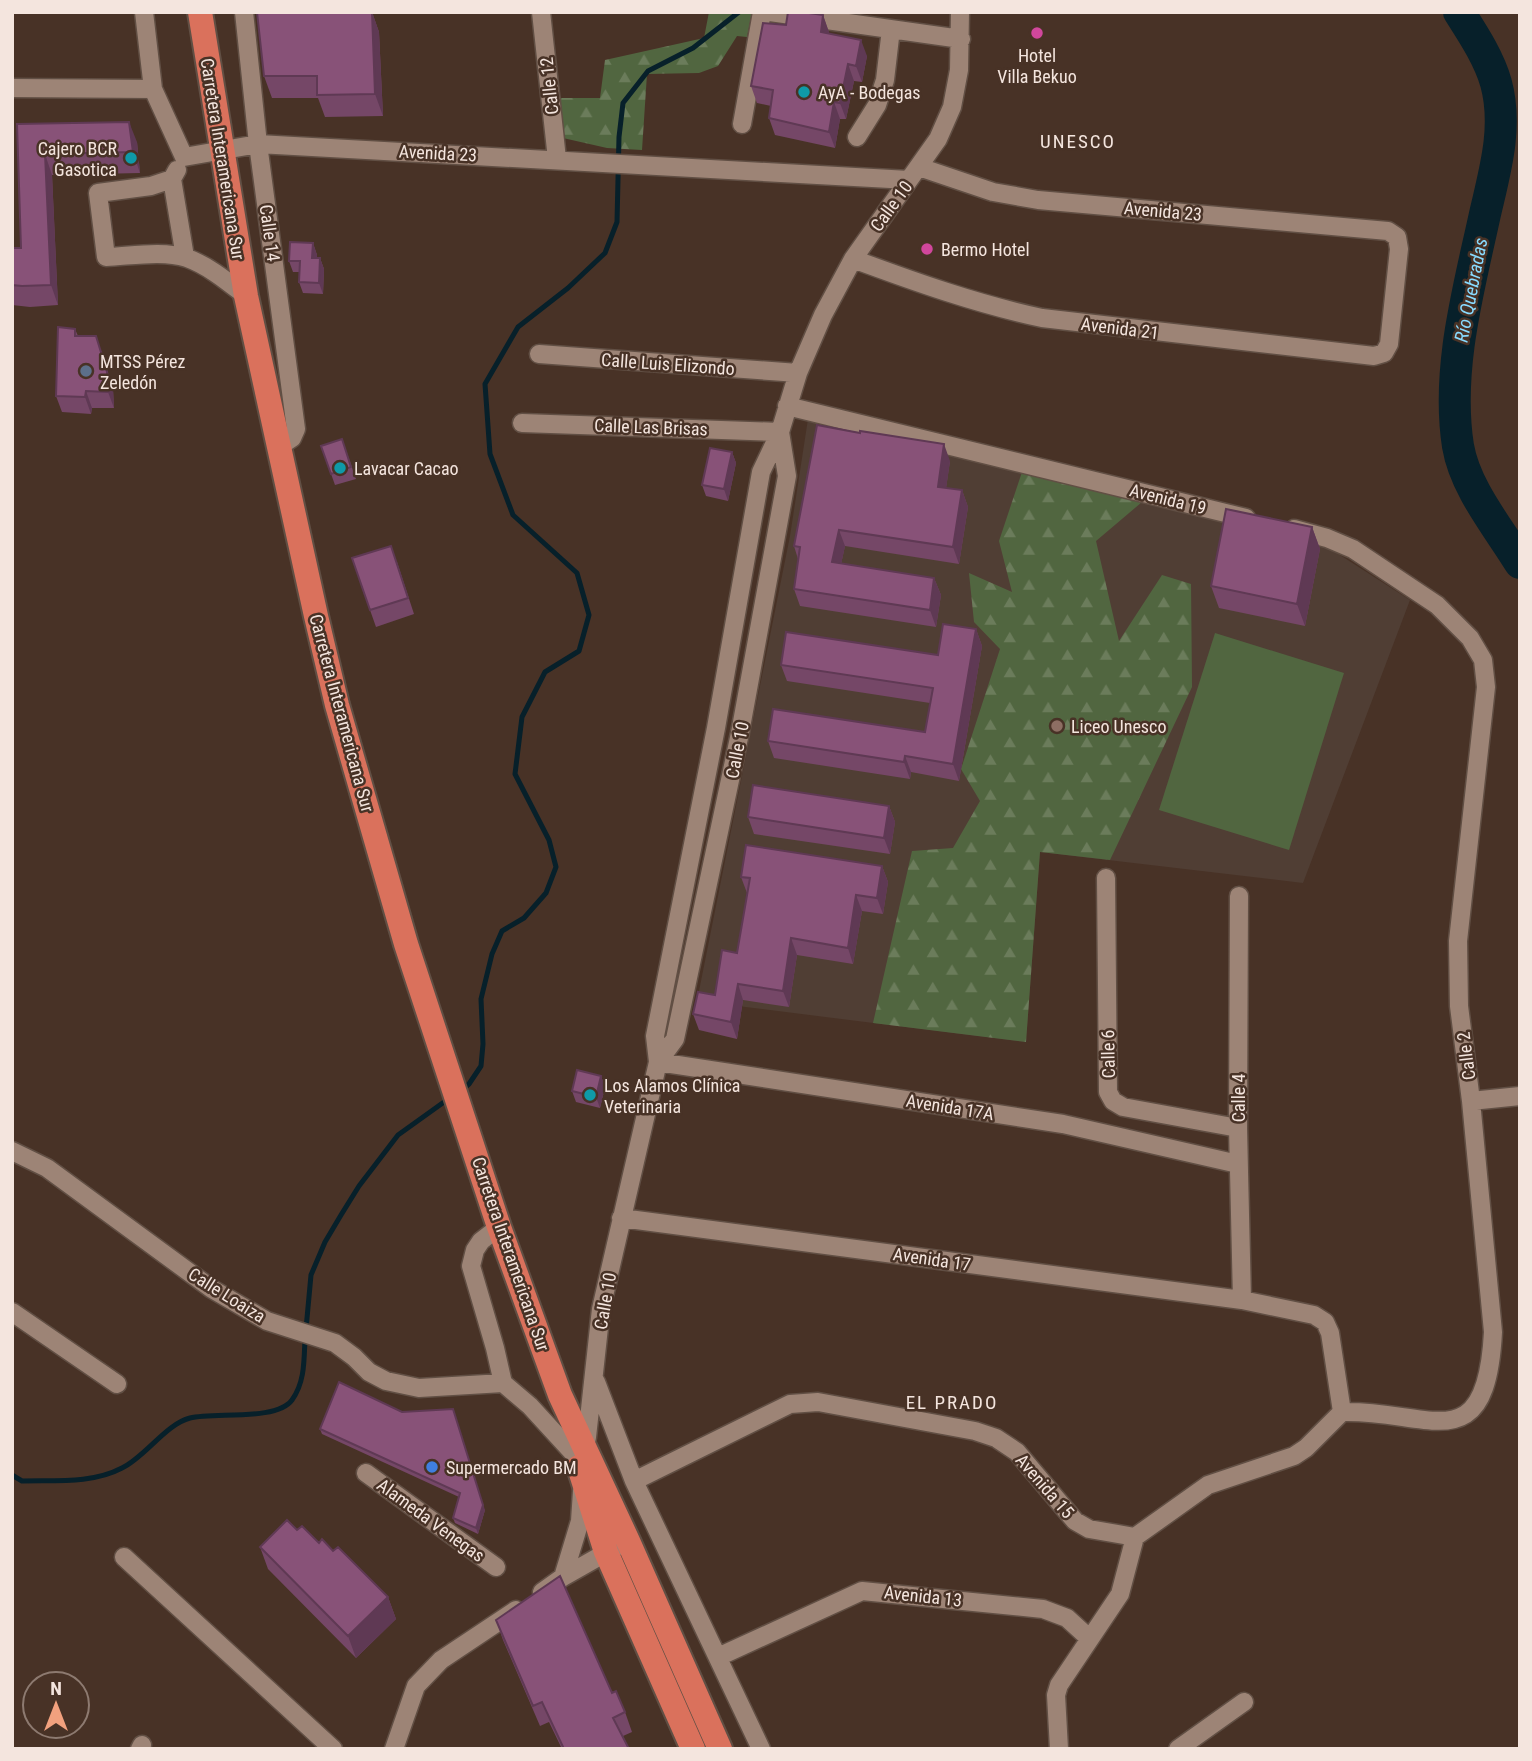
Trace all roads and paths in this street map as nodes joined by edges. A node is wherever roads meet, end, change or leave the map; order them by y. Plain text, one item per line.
1 (144, 12) edge
2 (200, 12) edge
3 (244, 12) edge
4 (541, 12) edge
5 (762, 12) edge
6 (770, 12) edge
7 (960, 12) edge
8 (891, 29) junction
9 (961, 39) junction
10 (12, 88) edge
11 (153, 89) junction
12 (742, 124) dead end
13 (857, 137) dead end
14 (258, 144) junction
15 (221, 149) junction
16 (184, 157) junction
17 (557, 159) junction
18 (914, 174) junction
19 (172, 179) junction
20 (186, 257) junction
21 (853, 259) junction
22 (246, 296) junction
23 (1390, 344) joint
24 (539, 354) dead end
25 (798, 373) junction
26 (787, 406) junction
27 (522, 423) dead end
28 (780, 432) junction
29 (279, 446) junction
30 (1486, 687) joint
31 (1106, 878) dead end
32 (1239, 896) dead end
33 (659, 1062) junction
34 (1513, 1097) edge
35 (1471, 1101) junction
36 (1238, 1128) junction
37 (12, 1151) edge
38 (1238, 1164) junction
39 (621, 1218) junction
40 (499, 1227) junction
41 (1242, 1300) junction
42 (12, 1311) edge
43 (595, 1380) junction
44 (503, 1383) junction
45 (117, 1384) dead end
46 (1342, 1412) junction
47 (579, 1450) junction
48 (366, 1473) dead end
49 (582, 1477) junction
50 (634, 1481) junction
51 (1135, 1537) junction
52 (628, 1541) junction
53 (606, 1552) junction
54 (124, 1558) dead end
55 (496, 1567) dead end
56 (563, 1577) junction
57 (1090, 1639) junction
58 (718, 1657) junction
59 (1244, 1702) dead end
60 (333, 1749) edge
61 (394, 1749) edge
62 (693, 1749) edge
63 (720, 1749) edge
64 (761, 1749) edge
65 (1059, 1749) edge
66 (1178, 1749) edge

1 - 11 street
2 - 15 highway, Carretera Interamericana Sur
3 - 14 street, Calle 14
4 - 17 street, Calle 12
5 - 12 street
6 - 8 street
7 - 9 street, Calle 10
8 - 9 street
8 - 13 street
9 - 18 street, Calle 10
10 - 11 street
11 - 16 street
14 - 15 street, Avenida 23
14 - 17 street, Avenida 23
14 - 29 street, Calle 14
15 - 16 street, Avenida 23
15 - 22 highway, Carretera Interamericana Sur
16 - 19 street
17 - 18 street, Avenida 23
18 - 21 street, Calle 10
18 - 23 street, Avenida 23
19 - 20 street
19 - 20 street
20 - 22 street
21 - 23 street, Avenida 21
21 - 25 street, Calle 10
22 - 29 highway, Carretera Interamericana Sur
24 - 25 street, Calle Luis Elizondo
25 - 26 street, Calle 10
26 - 28 street, Calle 10
26 - 30 street, Avenida 19
27 - 28 street, Calle Las Brisas
28 - 33 street, Calle 10
28 - 33 street, Calle 10
29 - 40 highway, Carretera Interamericana Sur
30 - 35 street, Calle 2
31 - 36 street, Calle 6
32 - 36 street, Calle 4
33 - 38 street, Avenida 17A
33 - 39 street, Calle 10
34 - 35 street
35 - 46 street, Calle 2
36 - 38 street, Calle 4
37 - 44 street, Calle Loaiza
38 - 41 street, Calle 4
39 - 41 street, Avenida 17
39 - 43 street, Calle 10
40 - 44 street
40 - 47 highway, Carretera Interamericana Sur
41 - 46 street, Avenida 17
42 - 45 street
43 - 47 street, Calle 10
43 - 50 street
44 - 47 street
46 - 51 street
47 - 49 highway, Carretera Interamericana Sur
47 - 52 highway, Carretera Interamericana Sur
48 - 55 street, Alameda Venegas
49 - 53 highway, Carretera Interamericana Sur
49 - 56 street
50 - 51 street, Avenida 15
50 - 58 street
51 - 57 street
52 - 53 street
52 - 63 highway, Carretera Interamericana Sur
53 - 56 street
53 - 62 highway, Carretera Interamericana Sur
54 - 60 street
56 - 61 street
57 - 58 street, Avenida 13
57 - 65 street
58 - 64 street
59 - 66 street

